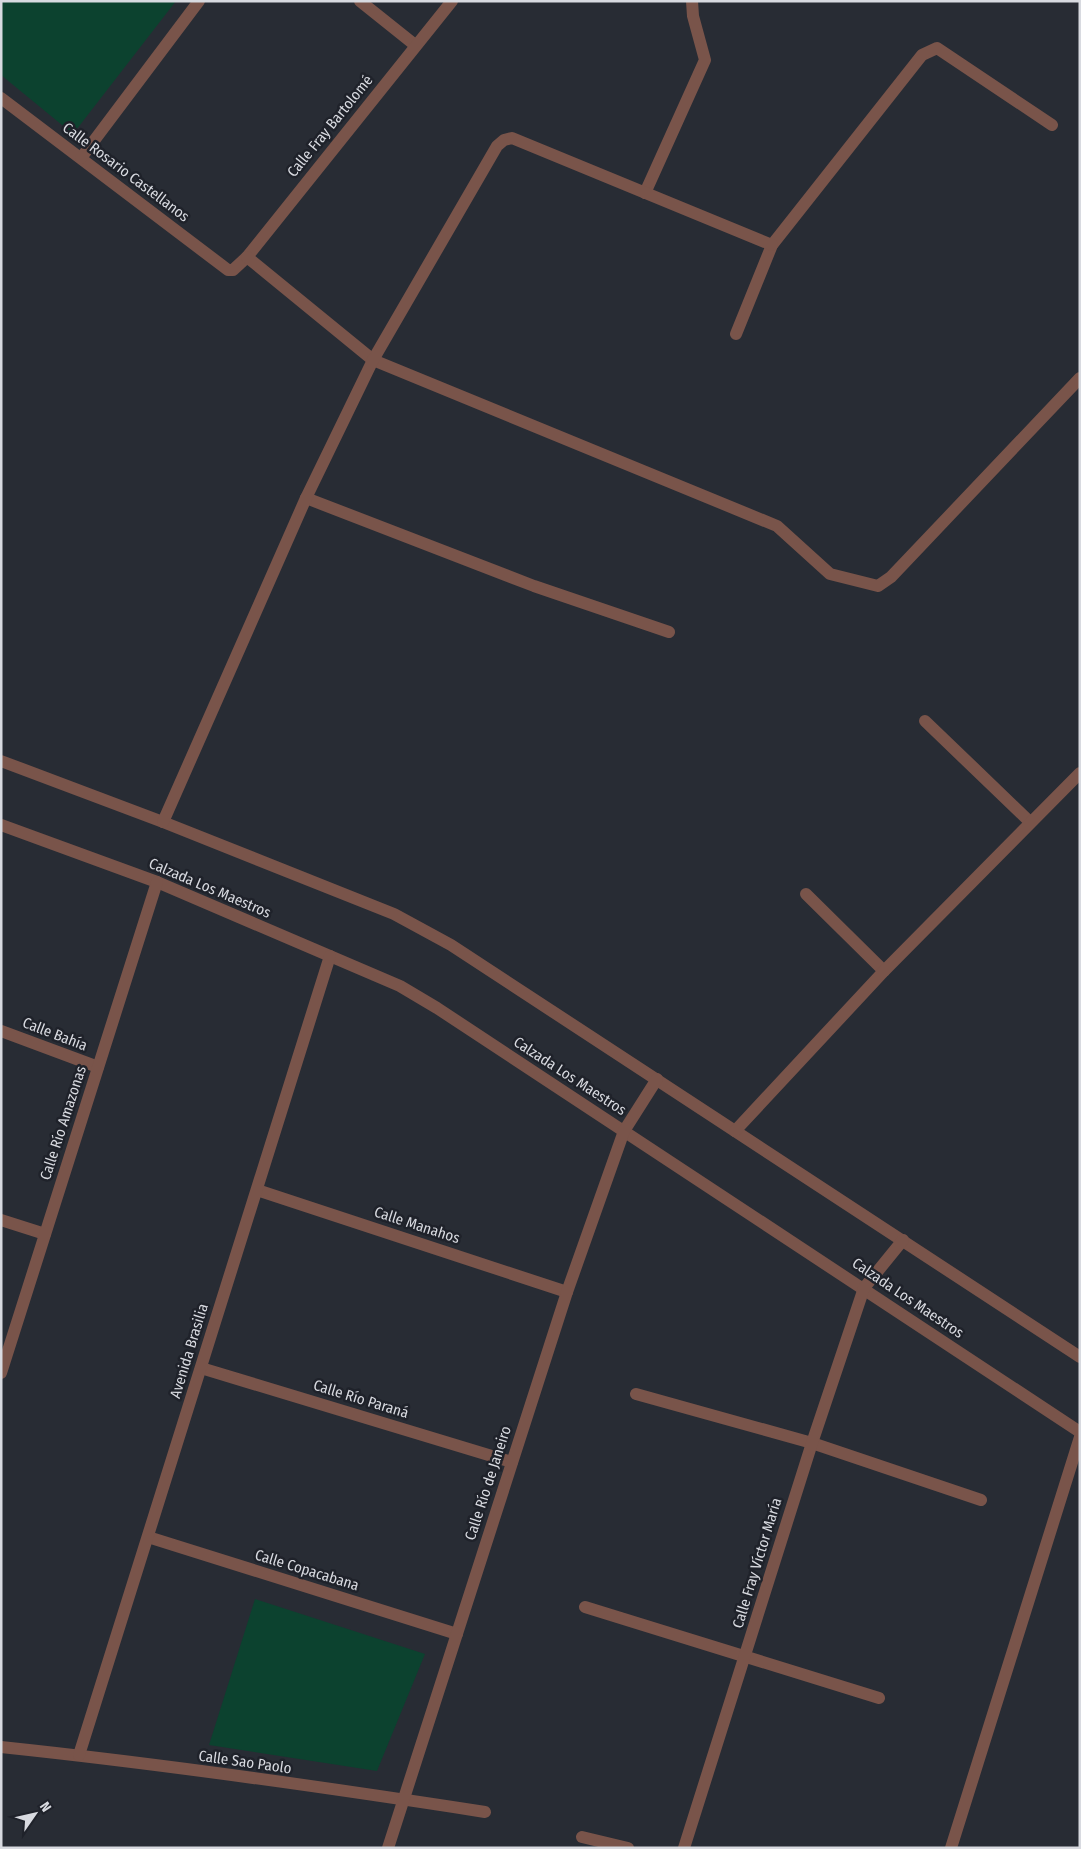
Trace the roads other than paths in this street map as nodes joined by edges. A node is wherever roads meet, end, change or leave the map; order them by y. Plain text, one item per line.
1 (199, 1) edge
2 (360, 1) edge
3 (452, 1) edge
4 (692, 1) edge
5 (415, 45) junction
6 (1, 98) edge
7 (1052, 125) dead end
8 (81, 158) junction
9 (645, 193) junction
10 (772, 245) junction
11 (247, 257) junction
12 (233, 270) joint
13 (736, 334) dead end
14 (373, 360) junction
15 (1080, 378) edge
16 (306, 498) junction
17 (669, 632) dead end
18 (925, 721) dead end
19 (1, 761) edge
20 (1080, 773) edge
21 (163, 822) junction
22 (1030, 822) junction
23 (1, 824) edge
24 (156, 882) junction
25 (806, 894) dead end
26 (330, 956) junction
27 (884, 971) junction
28 (1, 1031) edge
29 (98, 1067) junction
30 (657, 1079) junction
31 (624, 1131) junction
32 (735, 1131) junction
33 (256, 1190) junction
34 (1, 1220) edge
35 (45, 1234) junction
36 (903, 1240) junction
37 (864, 1288) junction
38 (567, 1292) junction
39 (1080, 1357) edge
40 (201, 1368) junction
41 (1, 1373) edge
42 (636, 1394) dead end
43 (1080, 1432) edge
44 (1080, 1437) edge
45 (812, 1443) junction
46 (512, 1462) junction
47 (981, 1500) dead end
48 (148, 1537) junction
49 (585, 1607) dead end
50 (457, 1634) junction
51 (745, 1658) junction
52 (879, 1698) dead end
53 (1, 1747) edge
54 (79, 1755) junction
55 (404, 1800) junction
56 (485, 1812) dead end
57 (582, 1837) dead end
58 (388, 1848) edge
59 (628, 1848) edge
60 (684, 1848) edge
61 (951, 1848) edge

1 - 8 street
2 - 5 street
3 - 5 street, Calle Fray Bartolomé
4 - 9 street
5 - 11 street, Calle Fray Bartolomé
6 - 8 street, Calle Rosario Castellanos
7 - 10 street
8 - 12 street, Calle Rosario Castellanos
9 - 10 street
9 - 14 street
10 - 13 street
11 - 12 street, Calle Fray Bartolomé
11 - 14 street
14 - 15 street
14 - 16 street
16 - 17 street
16 - 21 street
18 - 22 street
19 - 21 street
20 - 22 street
21 - 30 street
22 - 27 street
23 - 24 street, Calzada Los Maestros
24 - 26 street, Calzada Los Maestros
24 - 29 street, Calle Río Amazonas
25 - 27 street
26 - 31 street, Calzada Los Maestros
26 - 33 street, Avenida Brasilia
27 - 32 street
28 - 29 street, Calle Bahía
29 - 35 street, Calle Río Amazonas
30 - 31 street, Calle Río de Janeiro
30 - 32 street
31 - 37 street, Calzada Los Maestros
31 - 38 street, Calle Río de Janeiro
32 - 36 street
33 - 38 street, Calle Manahos
33 - 40 street, Avenida Brasilia
34 - 35 street
35 - 41 street, Calle Río Amazonas
36 - 37 street
36 - 39 street
37 - 43 street, Calzada Los Maestros
37 - 45 street, Calle Fray Víctor María
38 - 46 street, Calle Río de Janeiro
40 - 46 street, Calle Río Paraná
40 - 48 street, Avenida Brasilia
42 - 45 street
44 - 61 street
45 - 47 street
45 - 51 street, Calle Fray Víctor María
46 - 50 street, Calle Río de Janeiro
48 - 50 street, Calle Copacabana
48 - 54 street, Avenida Brasilia
49 - 51 street
50 - 55 street, Calle Río de Janeiro
51 - 52 street
51 - 60 street, Calle Fray Víctor María
53 - 54 street, Calle Sao Paolo
54 - 55 street, Calle Sao Paolo
55 - 56 street, Calle Sao Paolo
55 - 58 street, Calle Río de Janeiro
57 - 59 street

